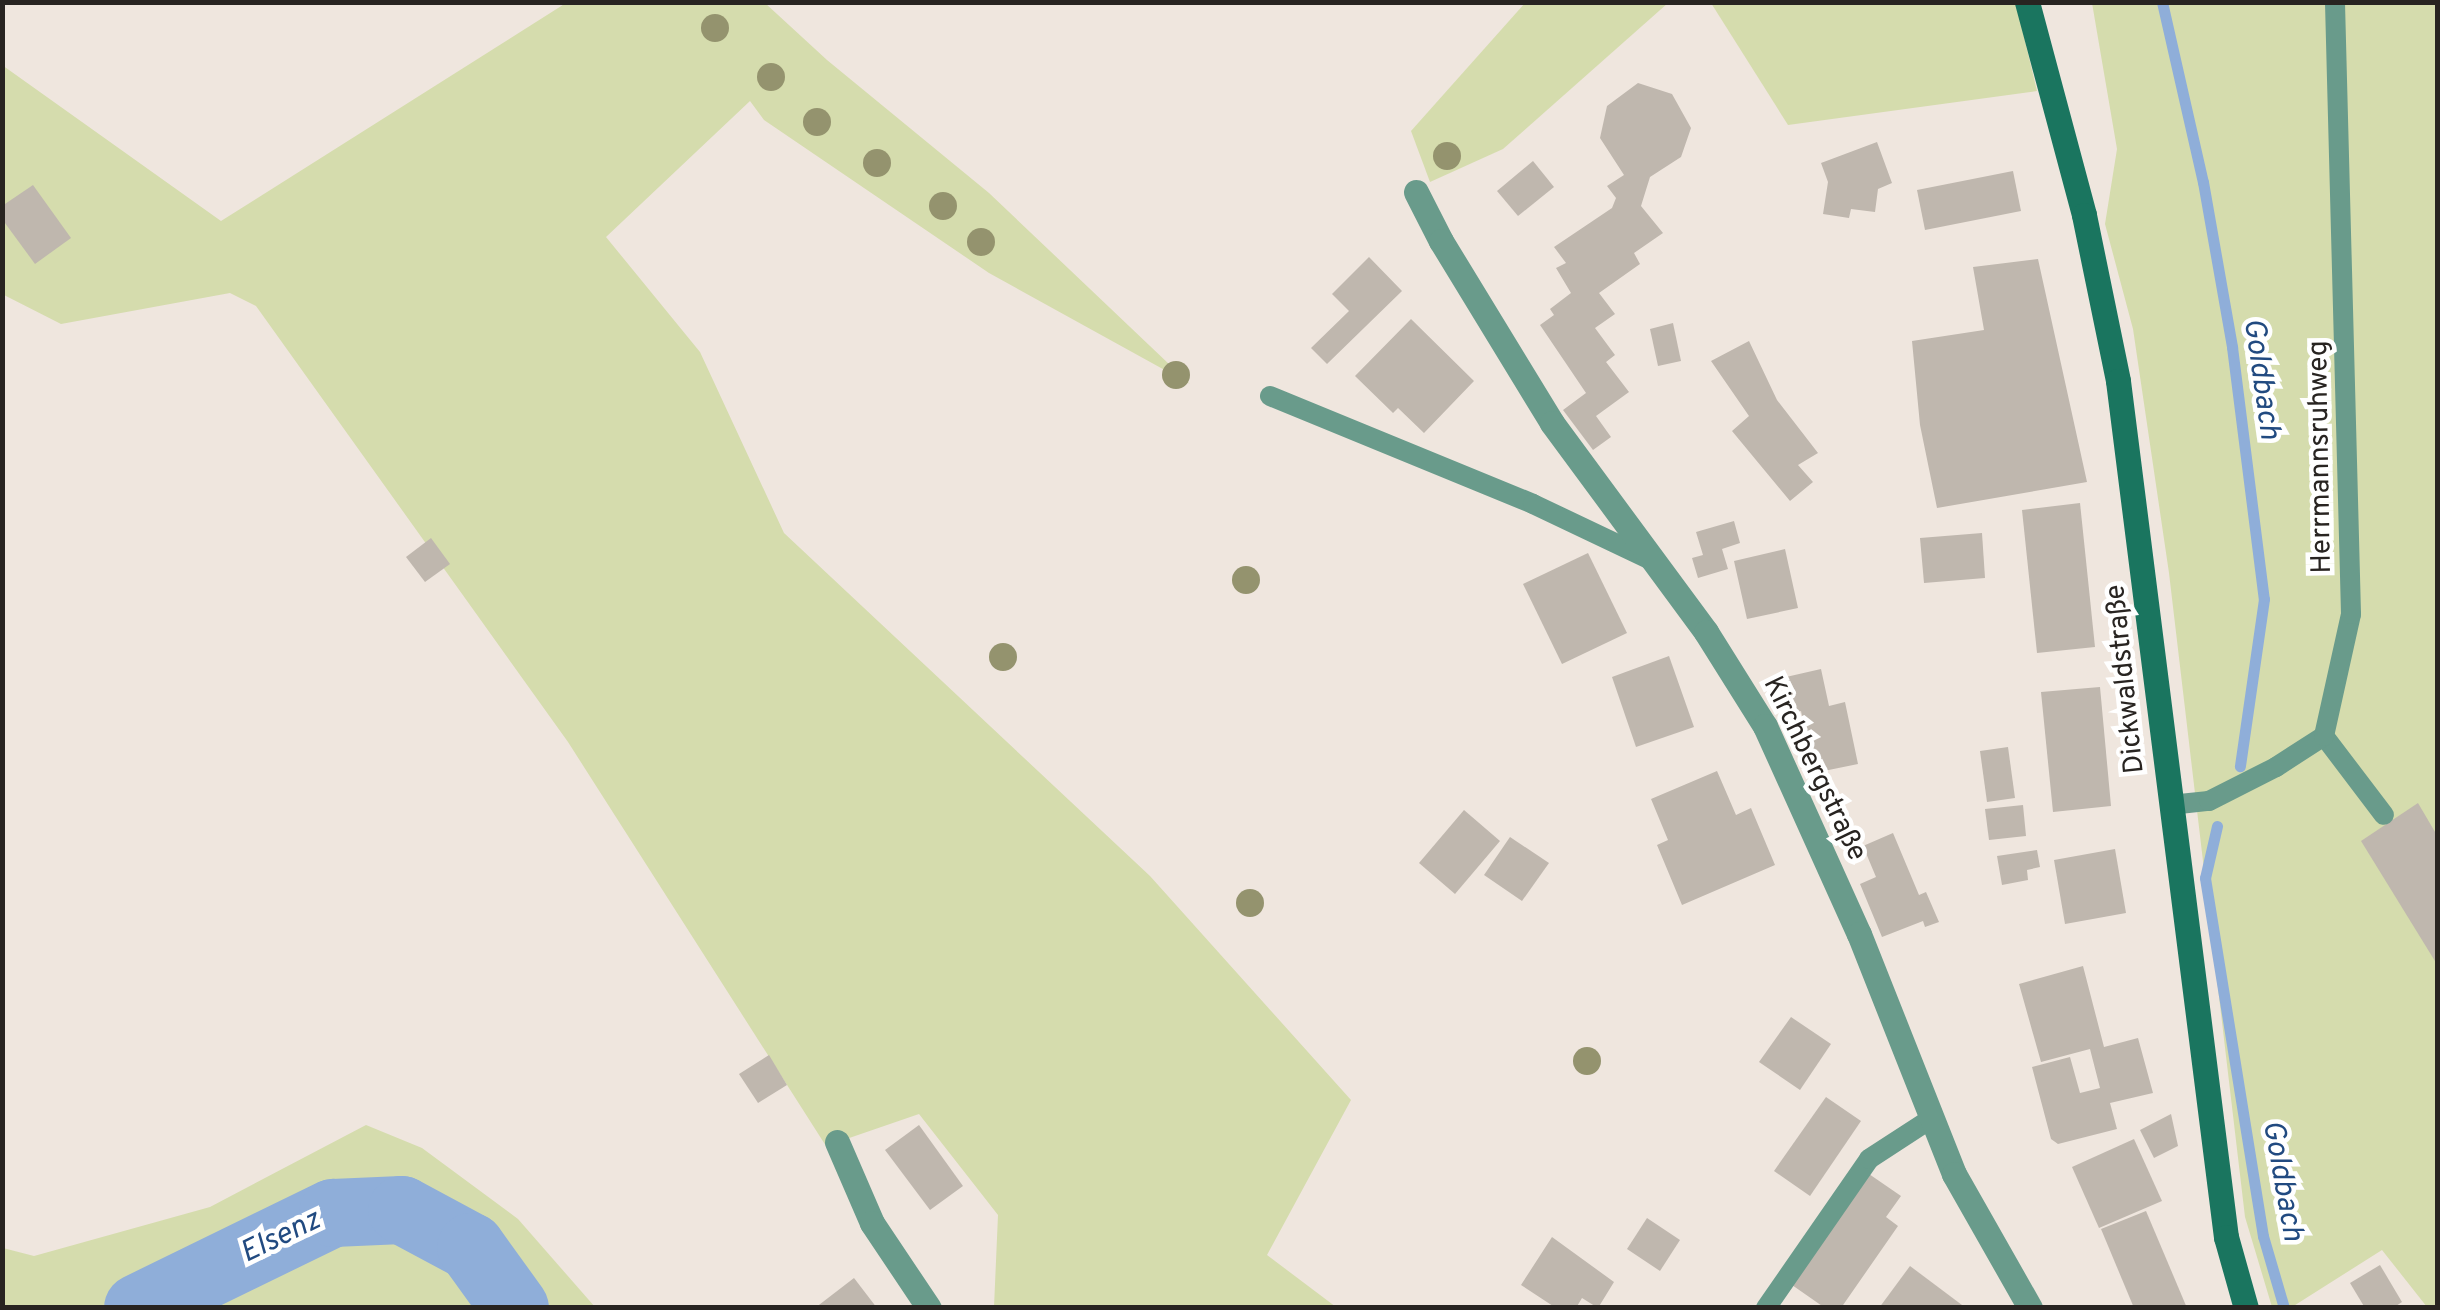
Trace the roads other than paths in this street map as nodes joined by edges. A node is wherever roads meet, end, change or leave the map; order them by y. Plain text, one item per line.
1 (2027, 2) edge
2 (2336, 2) edge
3 (1416, 192) dead end
4 (1270, 396) dead end
5 (1651, 560) junction
6 (2324, 736) junction
7 (2170, 805) junction
8 (2384, 815) dead end
9 (1932, 1118) junction
10 (837, 1142) dead end
11 (929, 1308) edge
12 (1766, 1308) edge
13 (2030, 1308) edge
14 (2246, 1308) edge

1 - 7 street, Dickwaldstraße
2 - 6 lane, Herrmannsruhweg
3 - 5 street, Kirchbergstraße
4 - 5 lane
5 - 9 street, Kirchbergstraße
6 - 7 lane
6 - 8 lane
7 - 14 street, Dickwaldstraße
9 - 12 lane
9 - 13 street, Kirchbergstraße
10 - 11 street

